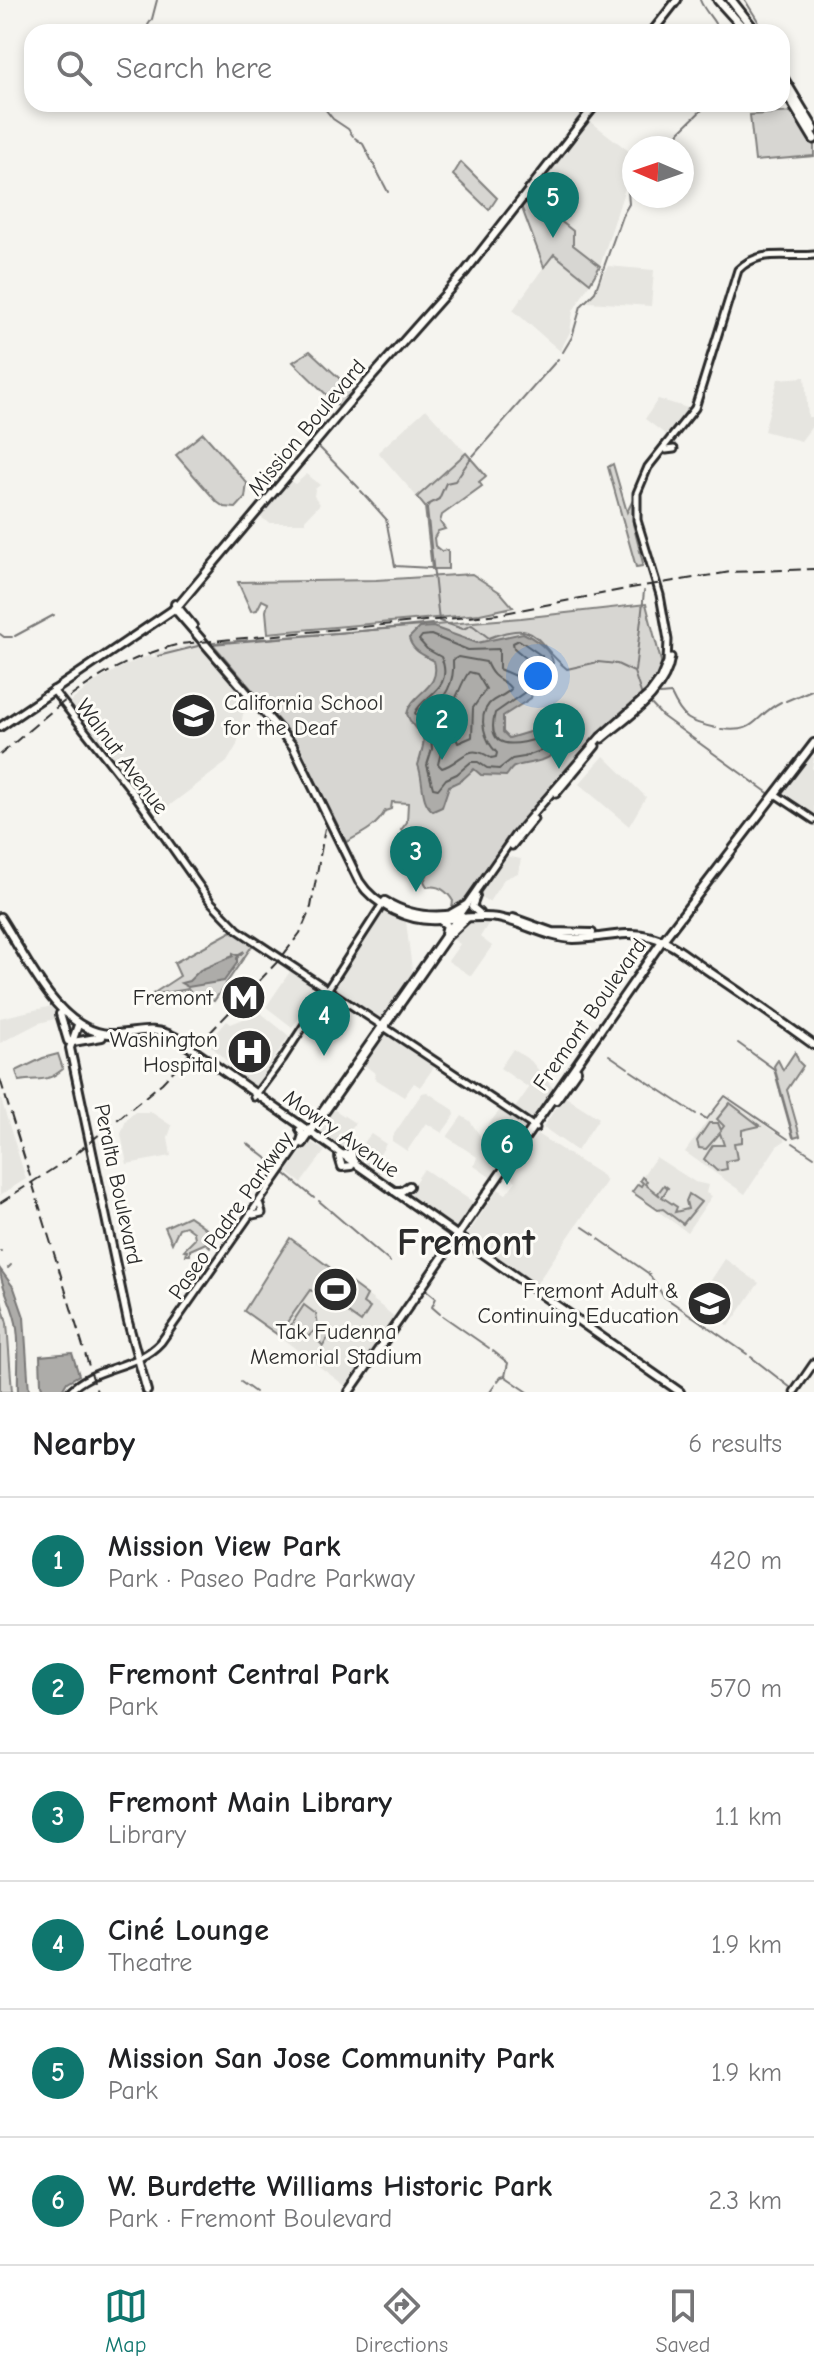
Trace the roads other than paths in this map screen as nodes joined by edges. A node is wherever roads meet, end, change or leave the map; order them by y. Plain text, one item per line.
1 (676, 0) edge
2 (718, 0) edge
3 (724, 0) edge
4 (731, 0) edge
5 (739, 0) edge
6 (656, 24) edge
7 (744, 24) edge
8 (745, 24) edge
9 (747, 24) edge
10 (749, 24) edge
11 (790, 89) edge
12 (790, 99) edge
13 (588, 112) edge
14 (588, 112) edge
15 (814, 129) edge
16 (814, 139) edge
17 (522, 196) junction
18 (814, 256) edge
19 (675, 437) junction
20 (664, 450) junction
21 (636, 512) junction
22 (641, 525) junction
23 (176, 609) junction
24 (191, 624) junction
25 (199, 639) junction
26 (669, 646) junction
27 (54, 690) junction
28 (653, 695) junction
29 (0, 725) edge
30 (814, 746) edge
31 (777, 793) junction
32 (814, 818) edge
33 (476, 896) junction
34 (380, 904) junction
35 (459, 913) junction
36 (479, 915) junction
37 (0, 920) edge
38 (438, 920) junction
39 (448, 934) junction
40 (666, 940) junction
41 (434, 953) junction
42 (327, 988) junction
43 (58, 1012) junction
44 (383, 1026) junction
45 (78, 1027) junction
46 (102, 1037) junction
47 (814, 1043) edge
48 (73, 1045) junction
49 (553, 1085) dead end
50 (257, 1093) junction
51 (556, 1094) junction
52 (536, 1126) junction
53 (308, 1130) junction
54 (301, 1141) joint
55 (341, 1156) junction
56 (353, 1164) junction
57 (366, 1176) junction
58 (377, 1179) junction
59 (394, 1191) junction
60 (259, 1204) junction
61 (413, 1204) junction
62 (458, 1238) junction
63 (127, 1309) junction
64 (390, 1332) junction
65 (384, 1347) junction
66 (372, 1361) junction
67 (138, 1363) junction
68 (814, 1366) edge
69 (71, 1392) edge
70 (147, 1392) edge
71 (351, 1392) edge
72 (674, 1392) edge
73 (680, 1392) edge
74 (796, 1392) edge

1 - 6 main road
2 - 7 highway
3 - 8 highway
4 - 9 highway
5 - 10 highway
11 - 15 highway
12 - 16 highway
13 - 17 main road, Mission Boulevard
14 - 17 main road, Mission Boulevard
17 - 23 main road, Mission Boulevard
18 - 19 main road, Paseo Padre Parkway
19 - 20 main road, Paseo Padre Parkway
19 - 20 main road
19 - 20 main road
20 - 21 main road, Paseo Padre Parkway
20 - 22 main road, Paseo Padre Parkway
21 - 22 main road
21 - 26 main road, Paseo Padre Parkway
22 - 28 main road, Paseo Padre Parkway
23 - 24 main road
23 - 25 main road
23 - 27 main road, Mission Boulevard
24 - 25 main road
24 - 34 main road
25 - 34 main road
26 - 28 main road
26 - 35 main road, Paseo Padre Parkway
27 - 29 main road, Mission Boulevard
27 - 42 main road, Walnut Avenue
28 - 33 main road, Paseo Padre Parkway
30 - 31 main road, Fremont Boulevard
31 - 32 main road
31 - 40 main road, Fremont Boulevard
33 - 35 main road, Paseo Padre Parkway
33 - 36 main road
34 - 35 main road
34 - 38 main road
34 - 42 main road
35 - 36 main road
35 - 38 main road
35 - 39 main road, Paseo Padre Parkway
36 - 39 main road
36 - 40 main road
37 - 43 main road, Mowry Avenue
37 - 45 main road, Mowry Avenue
38 - 39 main road
39 - 41 main road, Paseo Padre Parkway
40 - 47 main road
40 - 51 main road, Fremont Boulevard
40 - 52 main road, Fremont Boulevard
41 - 44 main road, Paseo Padre Parkway
41 - 44 main road, Paseo Padre Parkway
42 - 44 main road, Walnut Avenue
42 - 50 main road
43 - 45 main road, Mowry Avenue
43 - 48 main road, Peralta Boulevard
44 - 52 main road, Walnut Avenue
44 - 53 main road, Paseo Padre Parkway
45 - 46 main road, Mowry Avenue
45 - 48 main road
45 - 50 main road, Mowry Avenue
46 - 48 main road, Mowry Avenue
46 - 50 main road, Mowry Avenue
48 - 63 main road, Peralta Boulevard
49 - 51 main road
50 - 53 main road, Mowry Avenue
51 - 52 main road, Fremont Boulevard
52 - 62 main road, Fremont Boulevard
52 - 62 main road, Fremont Boulevard
53 - 54 main road
53 - 55 main road, Mowry Avenue
53 - 55 main road, Mowry Avenue
53 - 60 main road, Paseo Padre Parkway
54 - 60 main road, Paseo Padre Parkway
55 - 56 main road, Mowry Avenue
56 - 57 main road, Mowry Avenue
56 - 58 main road, Mowry Avenue
57 - 58 main road
57 - 62 main road, Mowry Avenue
58 - 59 main road, Mowry Avenue
59 - 61 main road, Mowry Avenue
59 - 61 main road
60 - 67 main road, Paseo Padre Parkway
61 - 62 main road, Mowry Avenue
62 - 64 main road, Fremont Boulevard
62 - 65 main road, Fremont Boulevard
62 - 72 main road, Mowry Avenue
62 - 73 main road, Mowry Avenue
63 - 67 main road, Peralta Boulevard
63 - 67 main road, Peralta Boulevard
64 - 65 main road
64 - 66 main road, Fremont Boulevard
65 - 66 main road, Fremont Boulevard
66 - 71 main road, Fremont Boulevard
67 - 69 main road, Paseo Padre Parkway
67 - 70 main road, Peralta Boulevard
68 - 74 main road

